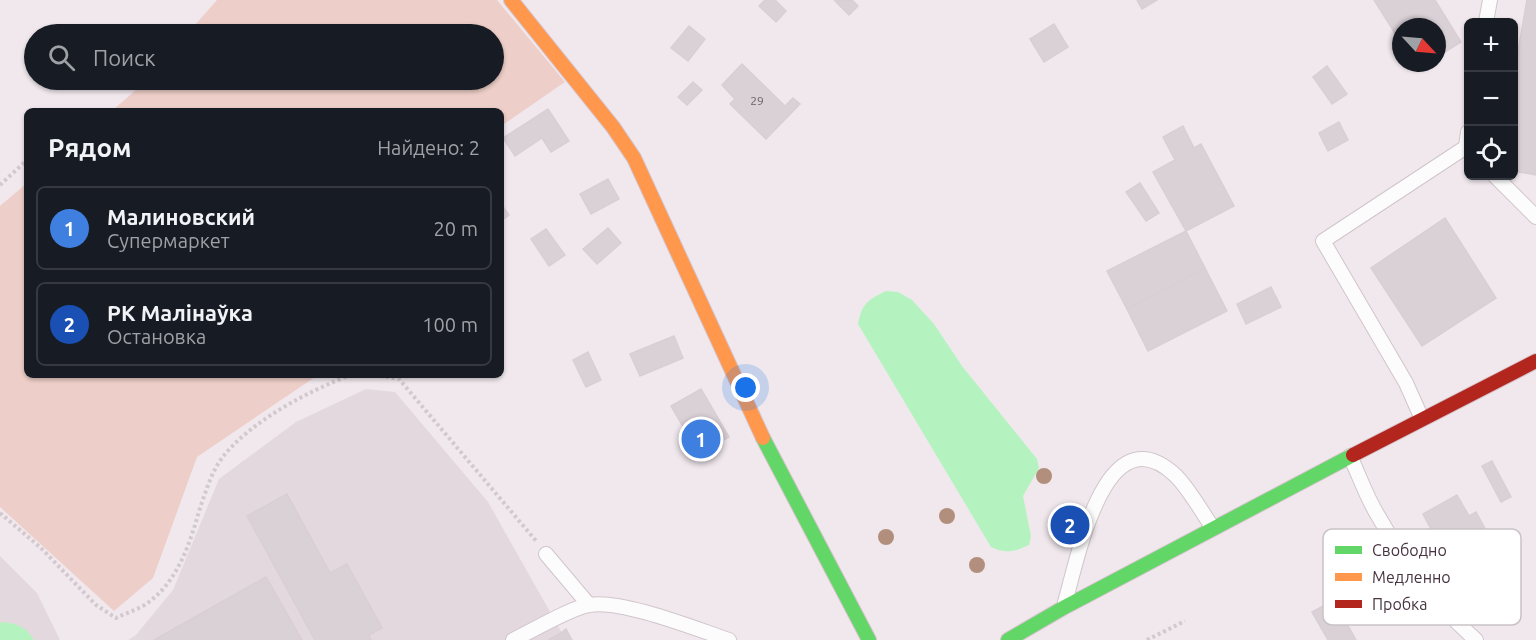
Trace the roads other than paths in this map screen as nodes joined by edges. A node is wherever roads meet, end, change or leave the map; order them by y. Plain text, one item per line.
1 (511, 0) edge
2 (1490, 0) edge
3 (1487, 18) edge
4 (1464, 150) edge
5 (1499, 180) edge
6 (1536, 217) edge
7 (1536, 362) edge
8 (1422, 419) junction
9 (1350, 456) junction
10 (1213, 528) junction
11 (1387, 529) edge
12 (546, 554) road end
13 (589, 605) junction
14 (1063, 608) junction
15 (1459, 625) edge
16 (513, 640) edge
17 (729, 640) edge
18 (869, 640) edge
19 (1008, 640) edge
20 (1476, 640) edge

1 - 18 street
2 - 3 lane
4 - 8 lane
5 - 6 lane
7 - 8 street
8 - 9 street
9 - 10 street
9 - 11 lane
10 - 14 street
10 - 14 lane
12 - 13 lane
13 - 16 lane
13 - 17 lane
14 - 19 street
15 - 20 lane

